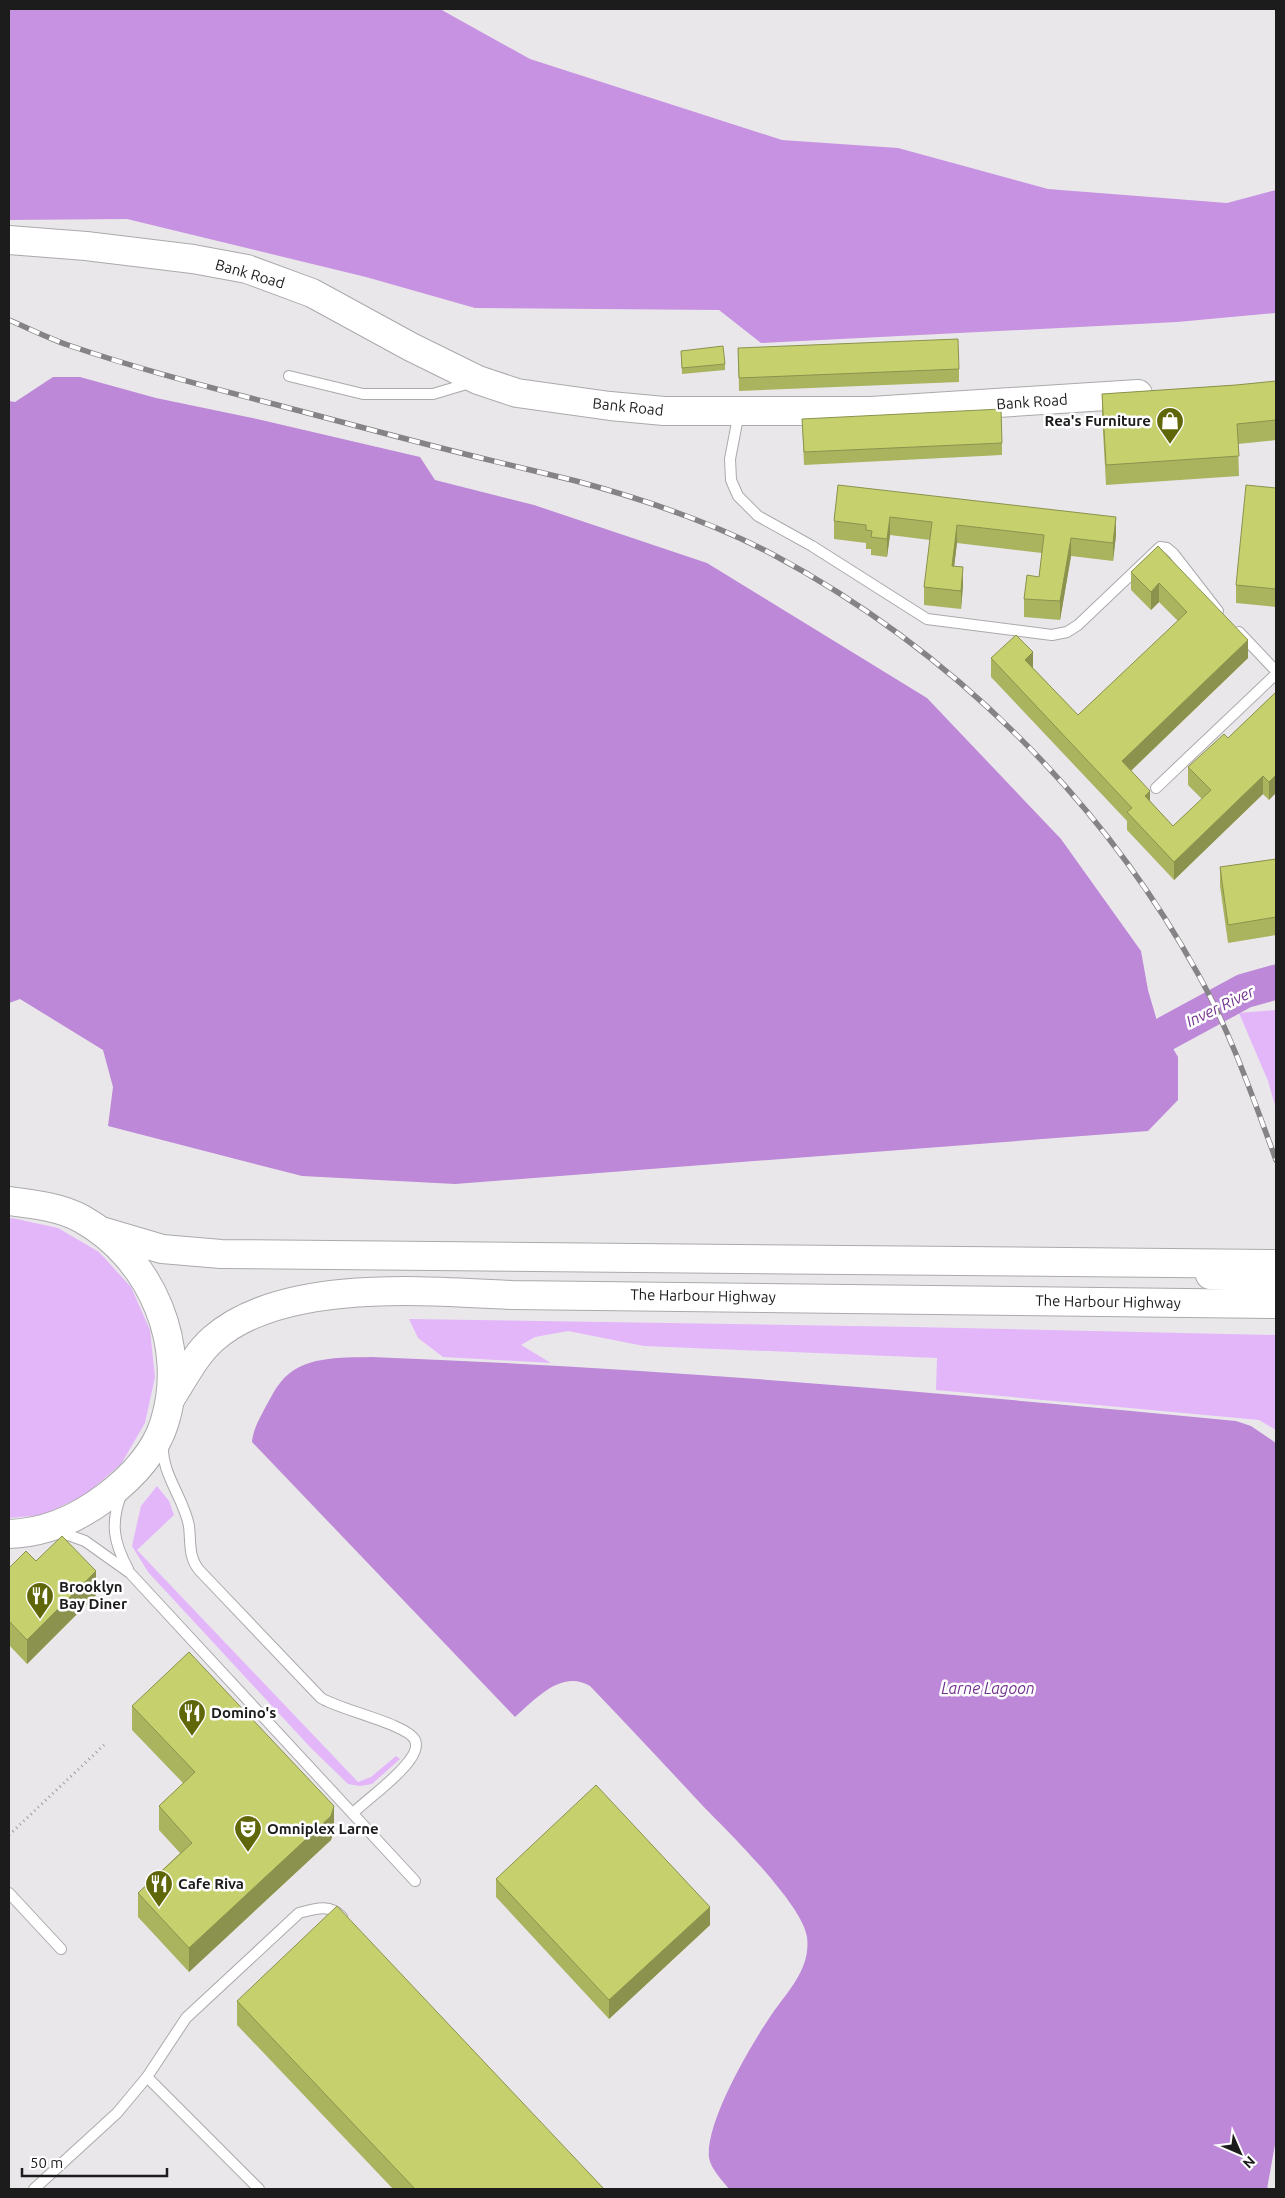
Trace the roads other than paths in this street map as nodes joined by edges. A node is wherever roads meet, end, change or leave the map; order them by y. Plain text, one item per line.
1 (9, 240) edge
2 (289, 376) dead end
3 (478, 380) junction
4 (1167, 392) edge
5 (739, 412) junction
6 (1276, 672) edge
7 (1156, 788) dead end
8 (9, 1201) edge
9 (101, 1231) junction
10 (1162, 1263) junction
11 (1276, 1264) edge
12 (1276, 1279) edge
13 (1276, 1304) edge
14 (171, 1398) junction
15 (164, 1426) junction
16 (125, 1482) junction
17 (49, 1528) junction
18 (9, 1534) edge
19 (130, 1573) junction
20 (353, 1813) junction
21 (415, 1881) dead end
22 (9, 1893) edge
23 (352, 1928) edge
24 (62, 1949) dead end
25 (148, 2077) junction
26 (34, 2189) edge
27 (259, 2189) edge

1 - 3 main road, Bank Road
2 - 3 lane
3 - 5 main road, Bank Road
4 - 5 main road, Bank Road
5 - 6 lane
6 - 7 lane
8 - 9 main road
9 - 10 main road
9 - 14 main road
10 - 11 main road
10 - 12 main road
13 - 14 main road, The Harbour Highway
14 - 15 main road
15 - 16 main road
15 - 20 lane
16 - 17 main road
16 - 19 lane
17 - 18 main road
17 - 19 lane
19 - 20 lane
20 - 21 lane
22 - 24 lane
23 - 25 lane
25 - 26 lane
25 - 27 lane

